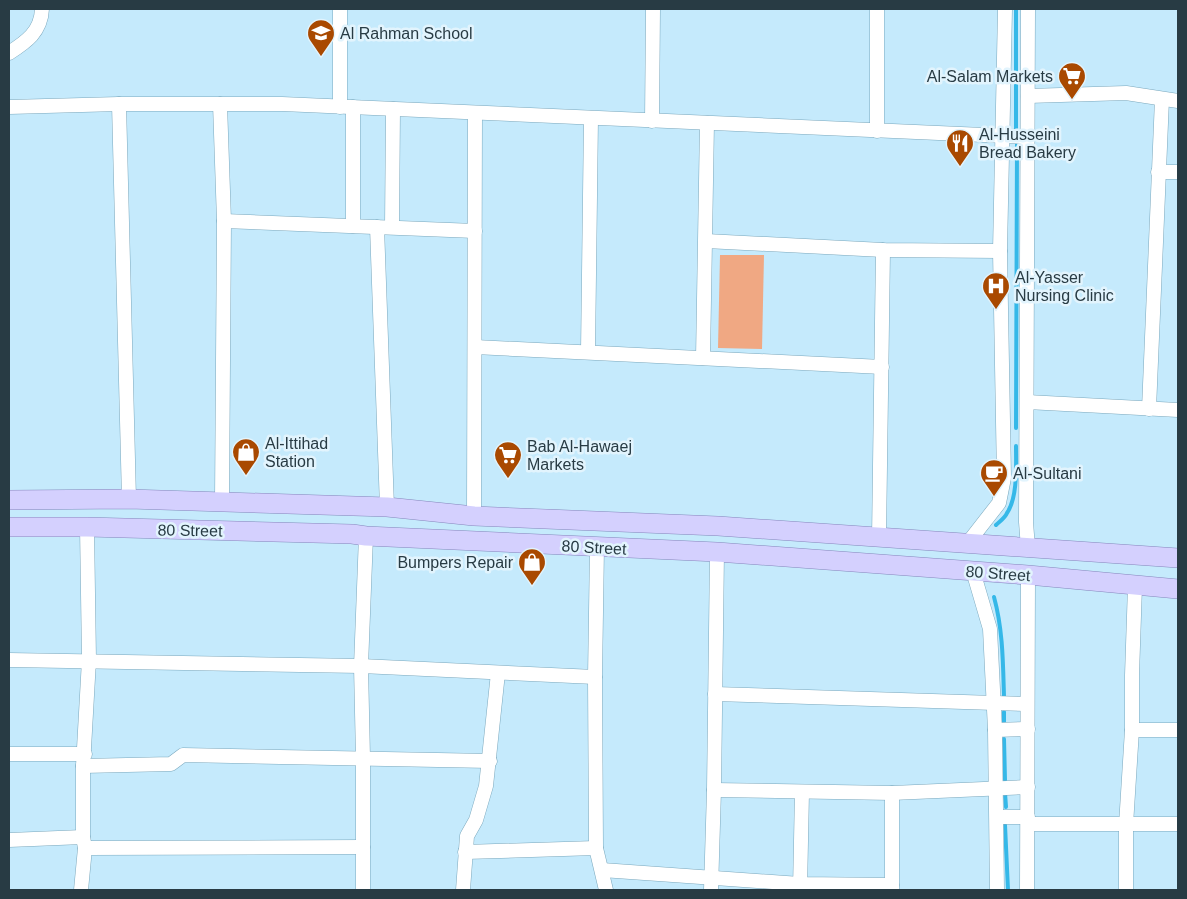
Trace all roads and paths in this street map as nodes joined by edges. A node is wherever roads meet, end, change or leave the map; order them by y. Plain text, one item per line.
1 (42, 9) edge
2 (340, 9) edge
3 (653, 9) edge
4 (877, 9) edge
5 (1005, 9) edge
6 (1028, 9) edge
7 (9, 53) edge
8 (1028, 96) junction
9 (1162, 99) junction
10 (1178, 101) edge
11 (119, 104) junction
12 (220, 104) junction
13 (9, 107) edge
14 (346, 107) junction
15 (393, 109) junction
16 (475, 113) junction
17 (591, 118) junction
18 (652, 121) junction
19 (708, 123) junction
20 (877, 131) junction
21 (1003, 136) junction
22 (1028, 136) junction
23 (1158, 172) junction
24 (1178, 172) edge
25 (224, 220) junction
26 (353, 226) junction
27 (377, 227) junction
28 (392, 227) junction
29 (475, 231) junction
30 (706, 240) junction
31 (883, 250) junction
32 (1000, 251) junction
33 (474, 347) junction
34 (588, 352) junction
35 (703, 358) junction
36 (882, 367) junction
37 (1027, 402) junction
38 (1149, 409) junction
39 (1178, 410) edge
40 (1027, 437) junction
41 (1004, 438) junction
42 (129, 498) junction
43 (9, 500) edge
44 (39, 500) junction
45 (222, 502) junction
46 (387, 507) junction
47 (474, 516) junction
48 (9, 527) edge
49 (43, 527) junction
50 (87, 527) junction
51 (366, 536) junction
52 (878, 538) junction
53 (967, 544) junction
54 (597, 547) junction
55 (1028, 548) junction
56 (717, 552) junction
57 (1178, 558) edge
58 (973, 571) junction
59 (1028, 575) junction
60 (1135, 586) junction
61 (1178, 589) edge
62 (9, 660) edge
63 (89, 660) junction
64 (361, 666) junction
65 (498, 673) junction
66 (595, 677) junction
67 (715, 694) junction
68 (994, 704) junction
69 (1028, 704) junction
70 (1028, 729) junction
71 (995, 730) junction
72 (1132, 730) junction
73 (1178, 730) edge
74 (9, 754) edge
75 (363, 758) junction
76 (84, 760) junction
77 (490, 761) junction
78 (1028, 787) junction
79 (996, 788) junction
80 (714, 790) junction
81 (802, 792) junction
82 (892, 793) junction
83 (997, 817) junction
84 (1028, 820) junction
85 (1126, 824) junction
86 (1178, 824) edge
87 (9, 840) edge
88 (84, 842) junction
89 (363, 847) junction
90 (596, 848) junction
91 (465, 852) junction
92 (602, 870) junction
93 (711, 884) edge
94 (800, 887) edge
95 (892, 888) edge
96 (81, 890) edge
97 (363, 890) edge
98 (463, 890) edge
99 (606, 890) edge
100 (997, 890) edge
101 (1028, 890) edge
102 (1126, 890) edge

1 - 7 street
2 - 14 street
3 - 18 street
4 - 20 street
5 - 21 street
6 - 8 street
8 - 9 street
8 - 22 street
9 - 10 street
9 - 23 street
11 - 12 street
11 - 13 street
11 - 42 street
12 - 14 street
12 - 25 street
14 - 15 street
14 - 26 street
15 - 16 street
15 - 28 street
16 - 17 street
16 - 29 street
17 - 18 street
17 - 34 street
18 - 19 street
19 - 20 street
19 - 30 street
20 - 21 street
21 - 22 street
21 - 32 street
22 - 37 street
23 - 24 street
23 - 38 street
25 - 26 street
25 - 45 street
26 - 27 street
27 - 28 street
27 - 46 street
28 - 29 street
29 - 33 street
30 - 31 street
30 - 35 street
31 - 32 street
31 - 36 street
32 - 41 street
33 - 34 street
33 - 47 street
34 - 35 street
35 - 36 street
36 - 52 street
37 - 38 street
37 - 40 street
38 - 39 street
40 - 41 street
40 - 55 street
41 - 53 street
42 - 44 main road, 80 Street
42 - 45 main road, 80 Street
43 - 44 main road, 80 Street
44 - 49 main road
45 - 46 main road, 80 Street
46 - 47 main road, 80 Street
47 - 52 main road, 80 Street
48 - 49 main road, 80 Street
49 - 50 main road, 80 Street
50 - 51 main road, 80 Street
50 - 63 street
51 - 54 main road, 80 Street
51 - 64 street
52 - 53 main road, 80 Street
53 - 55 main road, 80 Street
54 - 56 main road, 80 Street
54 - 66 street
55 - 57 main road, 80 Street
56 - 58 main road, 80 Street
56 - 67 street
58 - 59 main road, 80 Street
58 - 68 street
59 - 60 main road, 80 Street
59 - 69 street
60 - 61 main road, 80 Street
60 - 72 street
62 - 63 street
63 - 64 street
63 - 76 street
64 - 65 street
64 - 75 street
65 - 66 street
65 - 77 street
66 - 90 street
67 - 68 street
67 - 80 street
68 - 69 street
68 - 71 street
69 - 70 street
70 - 71 street
70 - 78 street
71 - 79 street
72 - 73 street
72 - 85 street
74 - 76 street
75 - 76 street
75 - 77 street
75 - 89 street
76 - 88 street
77 - 91 street
78 - 79 street
78 - 84 street
79 - 82 street
79 - 83 street
80 - 81 street
80 - 93 street
81 - 82 street
81 - 94 street
82 - 95 street
83 - 84 street
83 - 100 street
84 - 85 street
84 - 101 street
85 - 86 street
85 - 102 street
87 - 88 street
88 - 89 street
88 - 96 street
89 - 97 street
90 - 91 street
90 - 92 street
91 - 98 street
92 - 93 street
92 - 99 street
93 - 94 street
94 - 95 street

